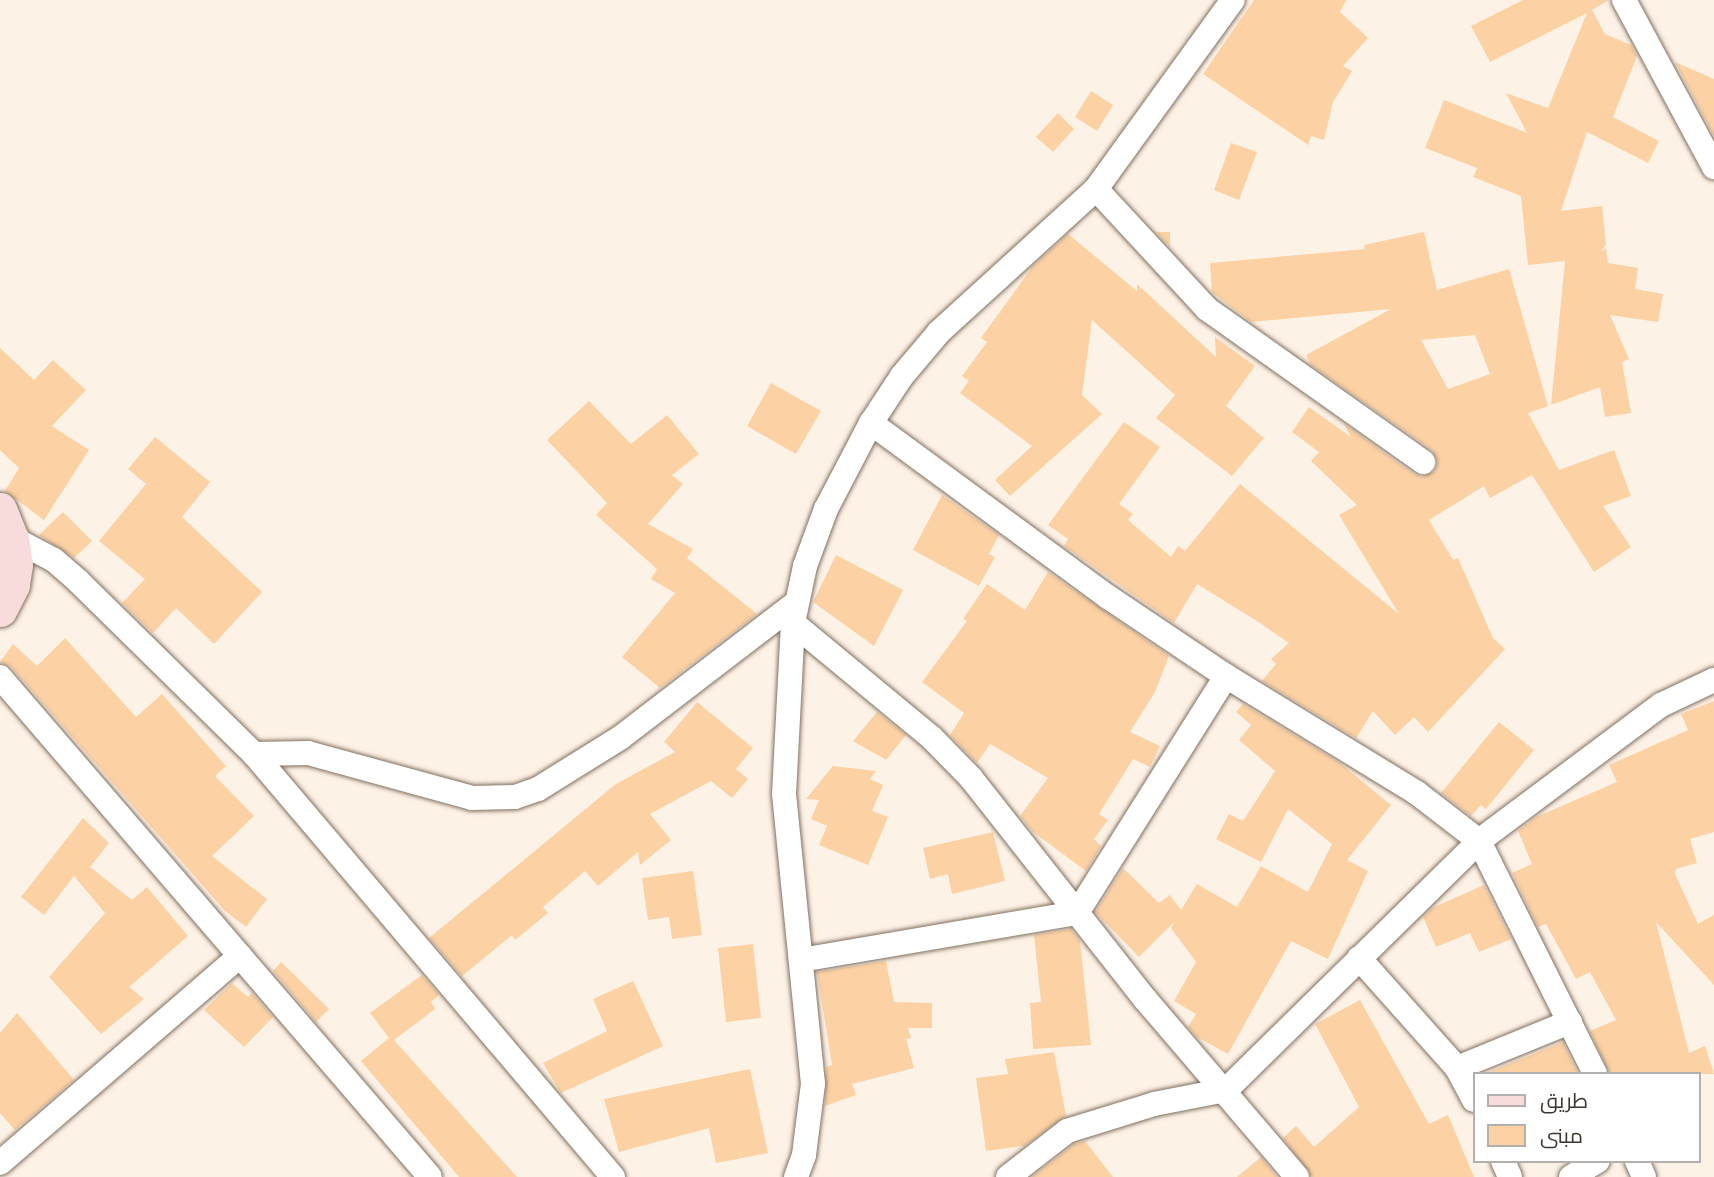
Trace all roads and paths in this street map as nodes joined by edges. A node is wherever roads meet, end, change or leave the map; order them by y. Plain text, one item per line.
1 (1233, 0) edge
2 (1624, 0) edge
3 (1714, 167) edge
4 (1096, 189) junction
5 (871, 423) junction
6 (1423, 462) dead end
7 (6, 523) edge
8 (0, 610) edge
9 (794, 613) junction
10 (1226, 676) junction
11 (0, 677) edge
12 (1714, 680) edge
13 (254, 754) junction
14 (1479, 841) junction
15 (1077, 913) junction
16 (240, 956) junction
17 (1359, 958) junction
18 (801, 960) junction
19 (1570, 1022) junction
20 (1457, 1068) junction
21 (1594, 1072) edge
22 (1226, 1090) junction
23 (1472, 1096) edge
24 (0, 1163) edge
25 (1595, 1163) edge
26 (430, 1177) edge
27 (613, 1177) edge
28 (796, 1177) edge
29 (1009, 1177) edge
30 (1297, 1177) edge
31 (1571, 1177) edge

1 - 4 street
2 - 3 street
4 - 5 street
4 - 6 street
5 - 9 street
5 - 10 street
7 - 8 main road
7 - 13 street
9 - 13 street
9 - 15 street
9 - 18 street
10 - 14 street
10 - 15 street
11 - 16 street
12 - 14 street
13 - 27 street
14 - 17 street
14 - 19 street
15 - 18 street
15 - 22 street
16 - 24 street
16 - 26 street
17 - 20 street
17 - 22 street
18 - 28 street
19 - 20 street
19 - 21 street
20 - 23 street
22 - 29 street
22 - 30 street
25 - 31 street

